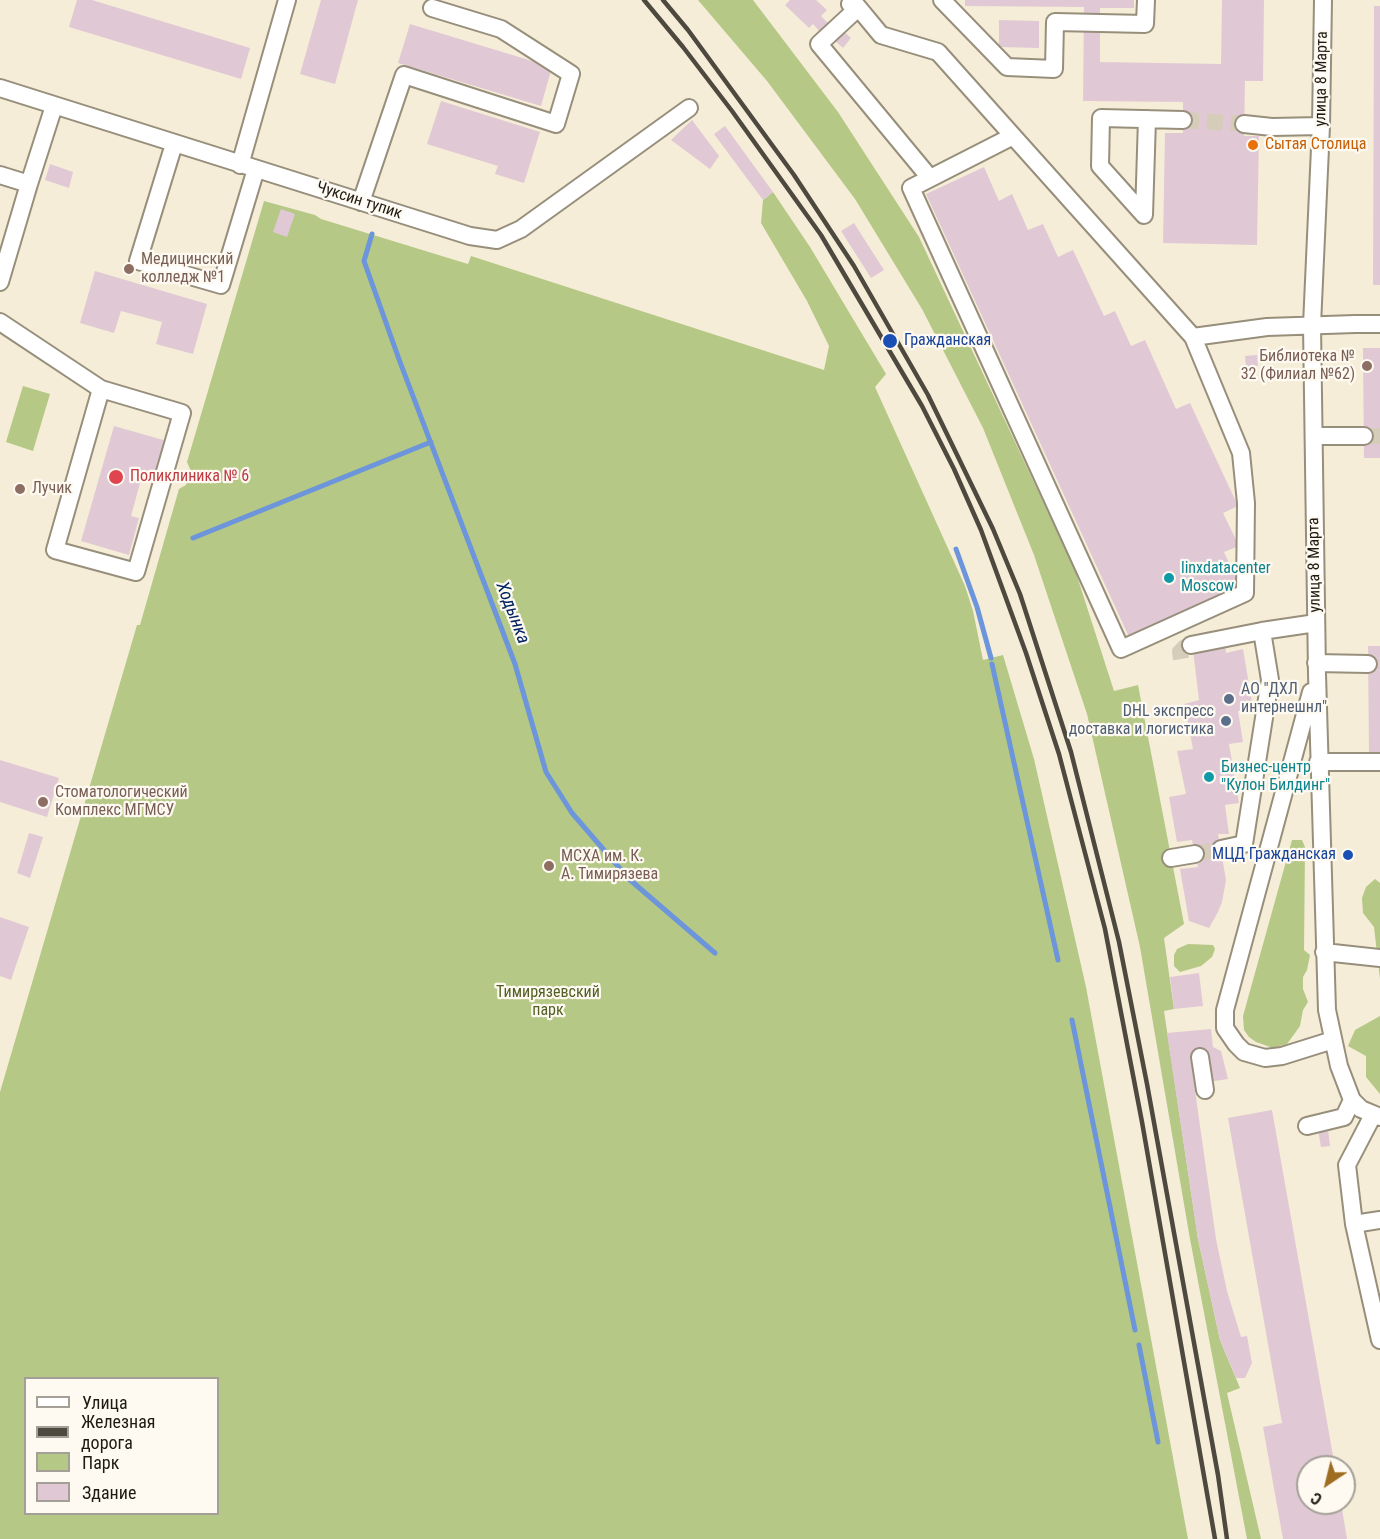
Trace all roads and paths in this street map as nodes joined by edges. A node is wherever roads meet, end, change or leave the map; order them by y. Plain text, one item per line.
1 (287, 0) edge
2 (841, 0) edge
3 (942, 0) edge
4 (1146, 0) edge
5 (1323, 0) edge
6 (855, 4) edge
7 (432, 8) dead end
8 (0, 88) edge
9 (54, 106) junction
10 (689, 108) dead end
11 (1147, 119) junction
12 (1183, 120) tunnel mouth
13 (1244, 124) tunnel mouth
14 (1321, 126) junction
15 (1013, 136) junction
16 (174, 144) junction
17 (248, 167) junction
18 (0, 175) edge
19 (930, 178) junction
20 (29, 184) junction
21 (361, 202) junction
22 (8, 228) edge
23 (0, 282) edge
24 (0, 322) edge
25 (1380, 324) edge
26 (1312, 325) junction
27 (1193, 337) junction
28 (101, 388) junction
29 (1314, 436) junction
30 (1364, 436) tunnel mouth
31 (1316, 623) junction
32 (1262, 631) junction
33 (1191, 645) tunnel mouth
34 (1368, 664) dead end
35 (1316, 668) junction
36 (1318, 762) junction
37 (1380, 762) edge
38 (1221, 849) tunnel mouth
39 (1195, 854) tunnel mouth
40 (1171, 858) dead end
41 (1324, 952) junction
42 (1380, 958) edge
43 (1333, 1040) junction
44 (1200, 1057) dead end
45 (1205, 1089) dead end
46 (1352, 1100) junction
47 (1376, 1116) edge
48 (1306, 1126) dead end
49 (1380, 1220) edge
50 (1354, 1224) junction
51 (1380, 1340) edge

1 - 17 street
2 - 6 street
3 - 4 street
5 - 14 street, улица 8 Марта
6 - 15 street
6 - 19 street
7 - 21 street
8 - 9 street, Чуксин тупик
9 - 16 street, Чуксин тупик
9 - 20 street
10 - 21 street, Чуксин тупик
11 - 11 street
11 - 12 street
13 - 14 street
14 - 26 street, улица 8 Марта
15 - 19 street
15 - 27 street
16 - 17 street, Чуксин тупик
16 - 17 street
17 - 21 street, Чуксин тупик
18 - 20 street
19 - 27 street
20 - 22 street
22 - 23 street
24 - 28 street
25 - 26 street
26 - 27 street
26 - 29 street, улица 8 Марта
28 - 28 street
29 - 30 street
29 - 31 street, улица 8 Марта
31 - 32 street
31 - 35 street, улица 8 Марта
32 - 33 street
32 - 38 street
34 - 35 street
35 - 36 street, улица 8 Марта
35 - 43 street
36 - 37 street
36 - 41 street, улица 8 Марта
39 - 40 street
41 - 42 street
41 - 43 street, улица 8 Марта
43 - 46 street, улица 8 Марта
44 - 45 street
46 - 47 street
46 - 48 street
47 - 50 street
49 - 50 street
50 - 51 street

